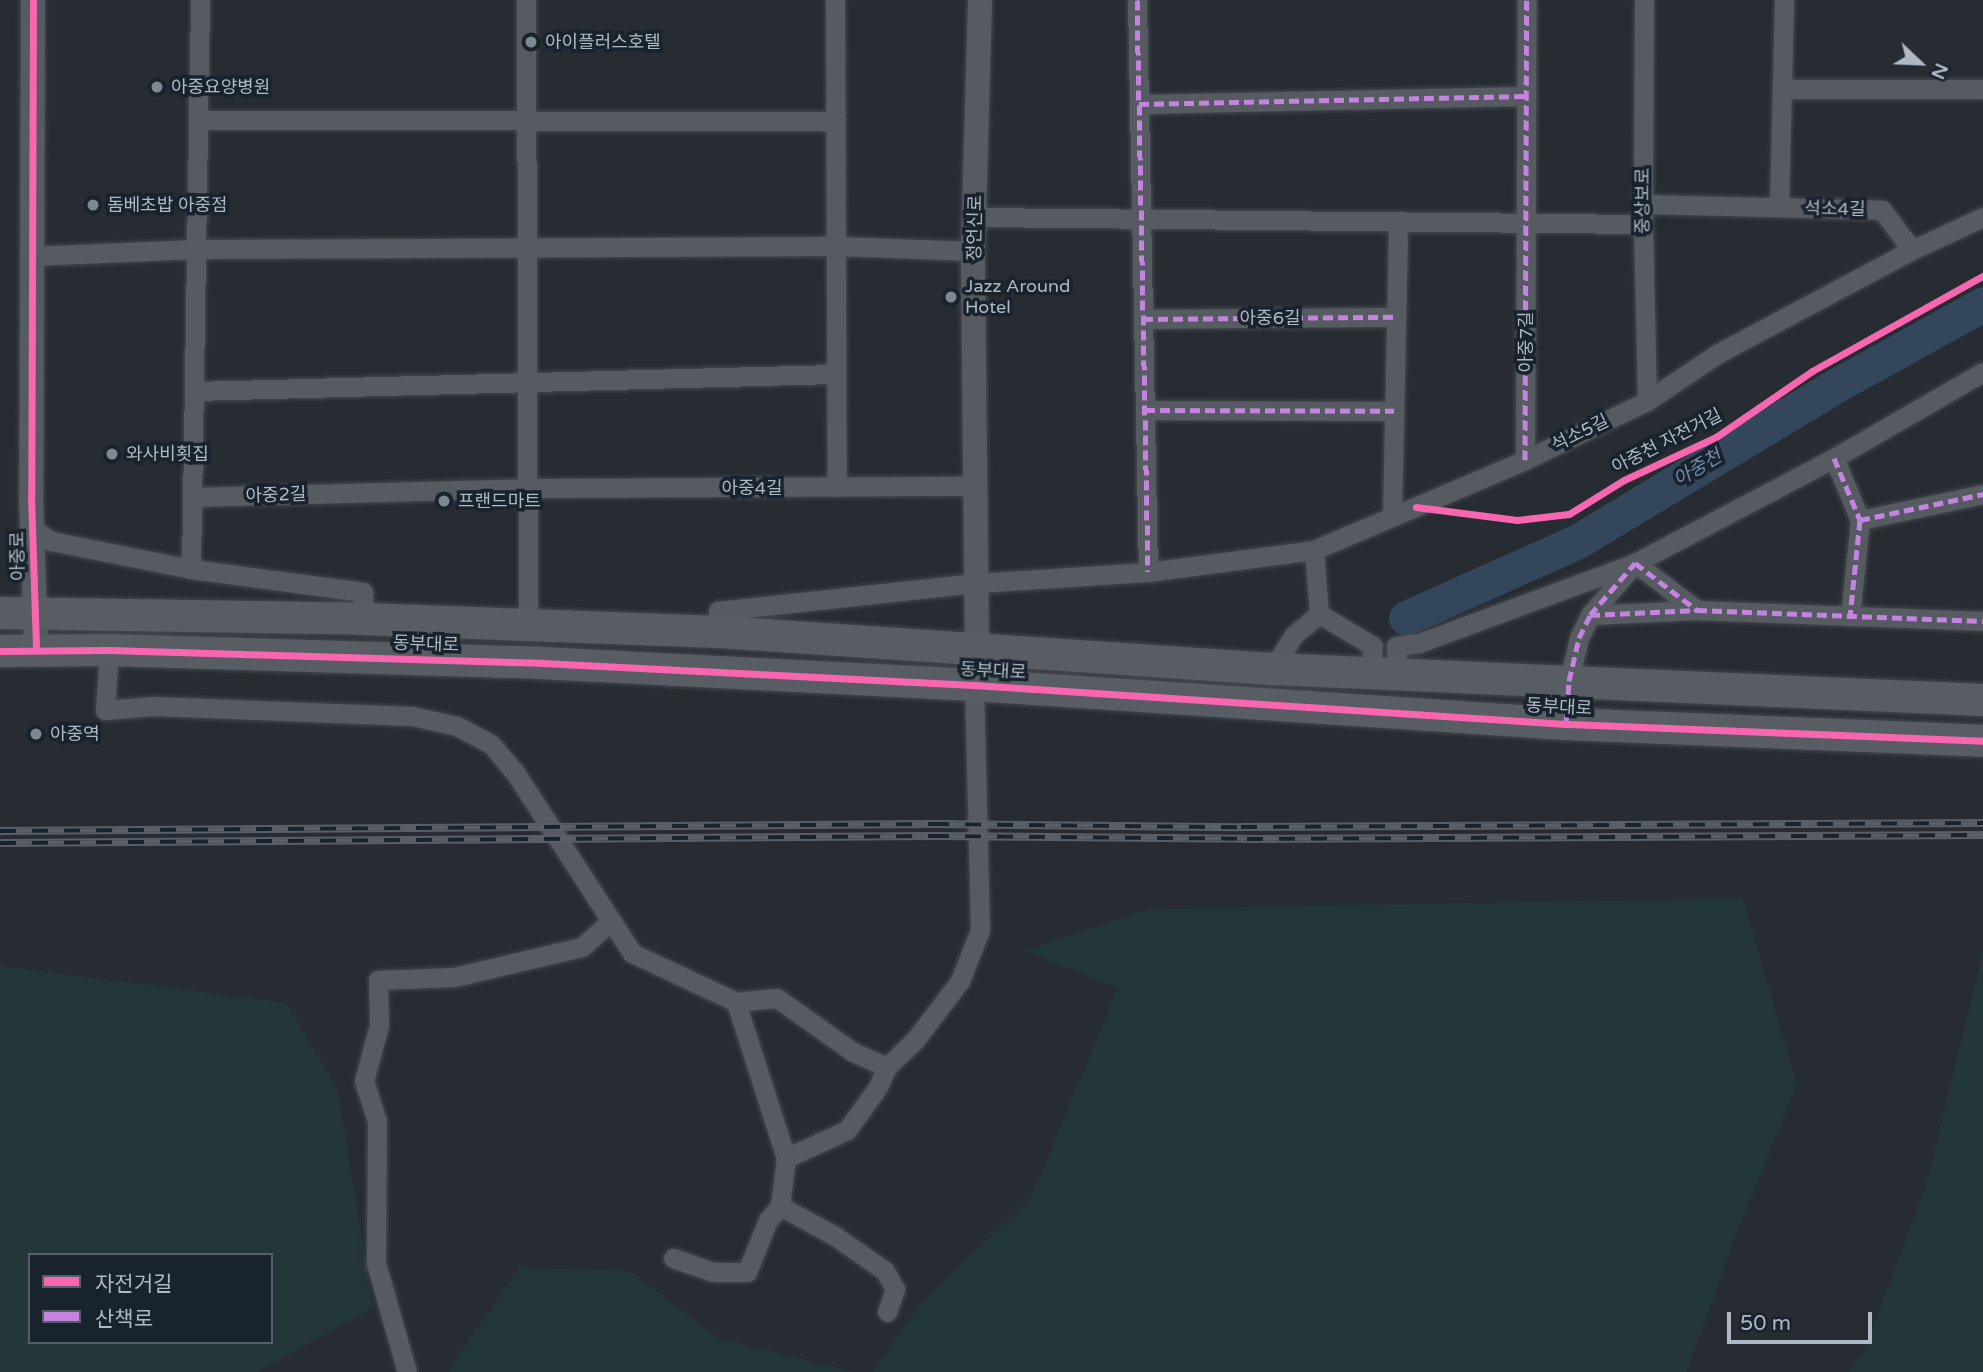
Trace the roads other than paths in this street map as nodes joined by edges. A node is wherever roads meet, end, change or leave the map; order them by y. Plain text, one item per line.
1 (33, 0) edge
2 (200, 0) edge
3 (526, 0) edge
4 (835, 0) edge
5 (980, 0) edge
6 (1137, 0) edge
7 (1527, 0) edge
8 (1644, 0) edge
9 (1784, 0) edge
10 (1782, 89) junction
11 (1983, 89) edge
12 (1526, 96) junction
13 (1139, 104) junction
14 (198, 120) junction
15 (526, 120) junction
16 (836, 121) junction
17 (1779, 207) junction
18 (1643, 214) junction
19 (975, 217) junction
20 (1983, 217) edge
21 (1141, 220) junction
22 (1398, 222) junction
23 (1526, 223) junction
24 (836, 246) junction
25 (527, 248) junction
26 (196, 249) junction
27 (1912, 250) junction
28 (974, 251) junction
29 (31, 256) junction
30 (1396, 317) junction
31 (1143, 319) junction
32 (1983, 372) edge
33 (836, 374) junction
34 (527, 382) junction
35 (194, 391) junction
36 (1647, 401) junction
37 (1145, 410) junction
38 (1394, 411) junction
39 (1834, 458) junction
40 (1525, 460) junction
41 (976, 486) junction
42 (837, 487) junction
43 (527, 488) junction
44 (359, 493) joint
45 (1983, 494) edge
46 (192, 497) junction
47 (1392, 517) junction
48 (1860, 520) junction
49 (33, 529) junction
50 (1314, 550) junction
51 (1635, 563) junction
52 (191, 569) junction
53 (1148, 572) junction
54 (977, 583) junction
55 (1697, 610) junction
56 (35, 612) junction
57 (0, 613) edge
58 (1319, 614) junction
59 (1590, 615) junction
60 (1850, 616) junction
61 (364, 619) junction
62 (1983, 621) edge
63 (528, 627) junction
64 (719, 632) junction
65 (36, 650) junction
66 (108, 650) junction
67 (977, 650) junction
68 (0, 652) edge
69 (1384, 660) junction
70 (1272, 669) junction
71 (1569, 681) junction
72 (974, 685) junction
73 (1983, 700) edge
74 (1566, 724) junction
75 (1983, 741) edge
76 (611, 921) junction
77 (736, 1002) junction
78 (887, 1067) junction
79 (786, 1158) junction
80 (780, 1206) junction
81 (673, 1258) dead end
82 (887, 1312) dead end
83 (407, 1372) edge

1 - 29 street, 아중로
2 - 14 street
3 - 15 street
4 - 16 street
5 - 19 street, 정언신로
6 - 13 street
7 - 12 street, 아중7길
8 - 18 street, 중상보로
9 - 10 street, 석소4길
10 - 11 street
10 - 17 street, 석소4길
12 - 13 street
12 - 23 street, 아중7길
13 - 21 street
14 - 15 street
14 - 26 street
15 - 16 street
15 - 25 street
16 - 24 street
17 - 18 street, 석소4길
17 - 27 street, 석소4길
18 - 23 street
18 - 36 street, 중상보로
19 - 21 street
19 - 28 street, 정언신로
20 - 27 street, 석소5길
21 - 22 street
21 - 31 street
22 - 23 street
22 - 30 street
23 - 40 street, 아중7길
24 - 25 street
24 - 28 street
24 - 33 street
25 - 26 street
25 - 34 street
26 - 29 street
26 - 35 street
27 - 36 street, 석소5길
28 - 41 street, 정언신로
29 - 49 street, 아중로
30 - 31 street, 아중6길
30 - 38 street
31 - 37 street
32 - 39 street
33 - 34 street
33 - 42 street
34 - 35 street
34 - 43 street
35 - 46 street
36 - 40 street, 석소5길
37 - 38 street
37 - 53 street
38 - 47 street
39 - 48 street
39 - 51 street
40 - 47 street, 석소5길
41 - 42 street, 아중4길
41 - 54 street, 정언신로
42 - 43 street, 아중4길
43 - 44 street, 아중4길
43 - 63 street
44 - 46 street, 아중2길
45 - 48 street
46 - 52 street
47 - 50 street, 석소5길
48 - 60 street
49 - 52 street
49 - 56 street, 아중로
50 - 53 street, 석소5길
50 - 58 street
51 - 55 street
51 - 59 street
51 - 69 street
52 - 61 street
53 - 54 street, 석소5길
54 - 64 street, 석소5길
54 - 67 street, 정언신로
55 - 59 street
55 - 60 street
56 - 57 main road, 동부대로
56 - 61 main road, 동부대로
56 - 65 street, 아중로
58 - 69 street
58 - 70 street
59 - 71 street
60 - 62 street
61 - 63 main road, 동부대로
63 - 64 main road, 동부대로
64 - 67 main road, 동부대로
65 - 66 main road, 동부대로
65 - 68 main road, 동부대로
66 - 72 main road, 동부대로
66 - 76 street
67 - 70 main road, 동부대로
67 - 72 street, 정언신로
69 - 70 main road, 동부대로
69 - 71 main road, 동부대로
71 - 73 main road, 동부대로
71 - 74 street
72 - 74 main road, 동부대로
72 - 78 street
74 - 75 main road, 동부대로
76 - 77 street
76 - 83 street
77 - 78 street
77 - 79 street
78 - 79 street
79 - 80 street
80 - 81 street
80 - 82 street

